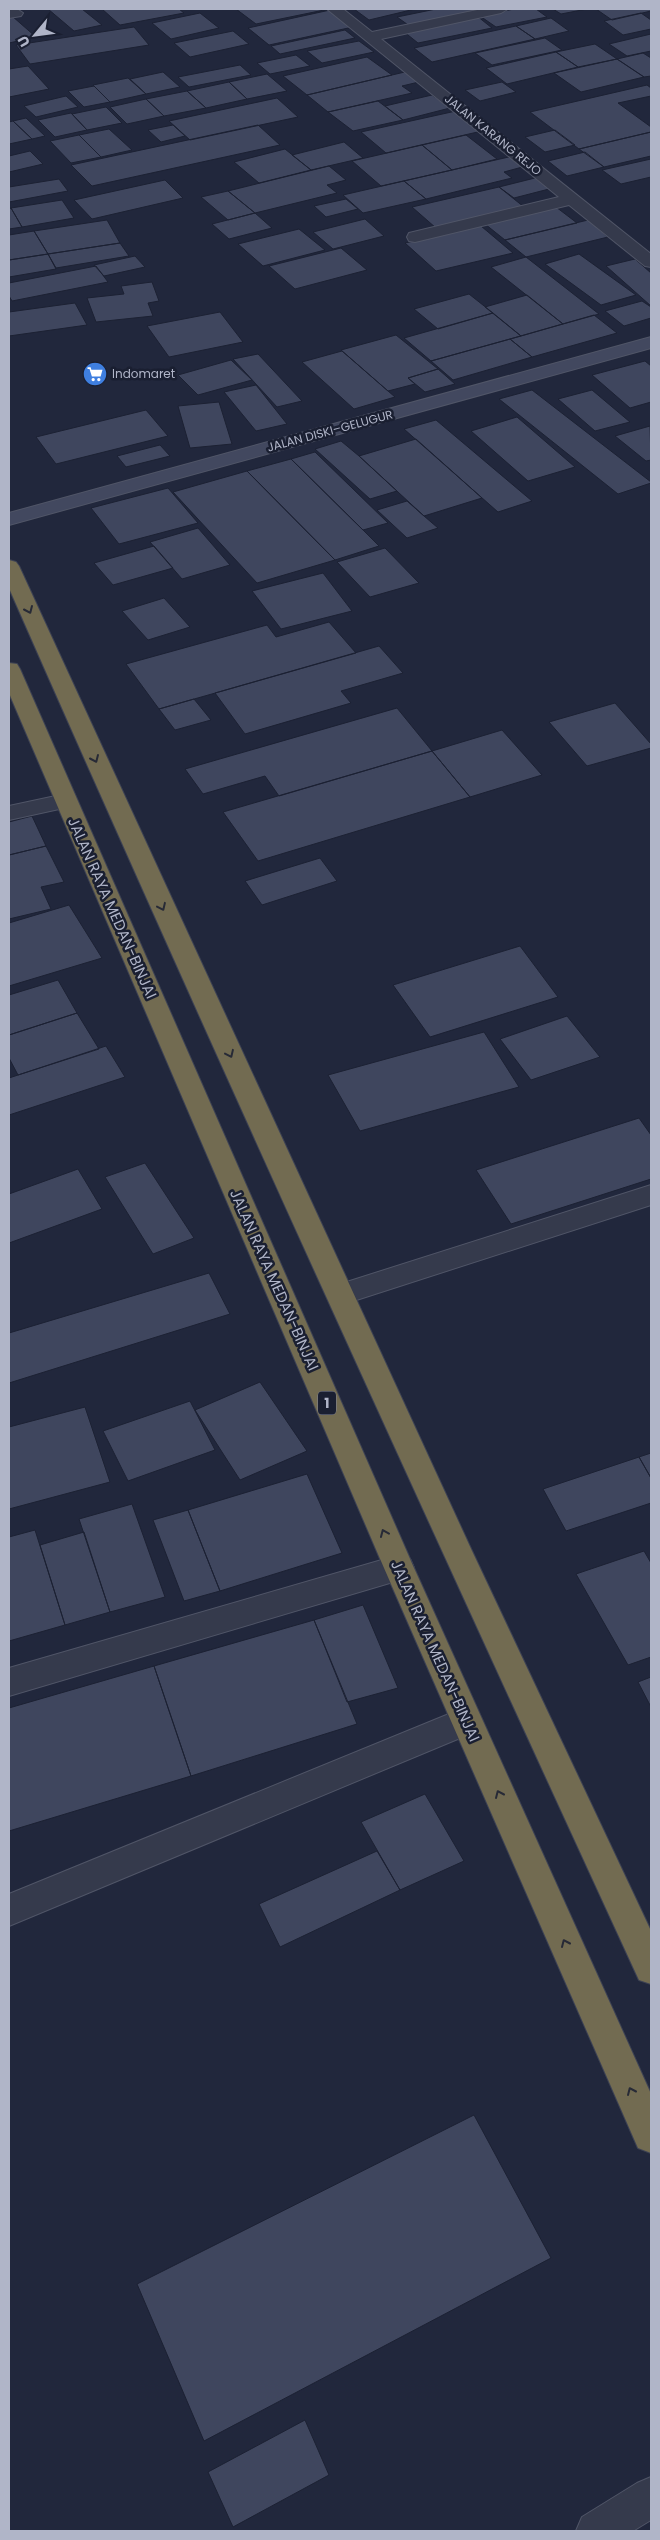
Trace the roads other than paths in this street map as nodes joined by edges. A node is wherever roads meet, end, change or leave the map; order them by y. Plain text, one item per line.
1 (334, 9) edge
2 (501, 9) edge
3 (370, 37) junction
4 (572, 199) junction
5 (415, 237) dead end
6 (651, 262) edge
7 (651, 342) edge
8 (9, 519) edge
9 (9, 566) edge
10 (9, 669) edge
11 (65, 801) junction
12 (9, 812) edge
13 (651, 1195) edge
14 (341, 1294) junction
15 (399, 1568) junction
16 (9, 1682) edge
17 (466, 1721) junction
18 (9, 1910) edge
19 (651, 1968) edge
20 (651, 2135) edge
21 (651, 2498) edge
22 (596, 2531) edge

1 - 3 street, JALAN KARANG REJO
2 - 3 street
3 - 4 street, JALAN KARANG REJO
4 - 5 street
4 - 6 street, JALAN KARANG REJO
7 - 8 main road, JALAN DISKI–GELUGUR
9 -> 14 highway
10 - 11 highway, JALAN RAYA MEDAN-BINJAI / 1
11 - 12 street
15 -> 11 highway, JALAN RAYA MEDAN-BINJAI / 1
13 - 14 street
14 - 19 highway
15 - 16 street
15 - 17 highway, JALAN RAYA MEDAN-BINJAI / 1
17 - 18 street
20 -> 17 highway, JALAN RAYA MEDAN-BINJAI / 1
21 - 22 street

